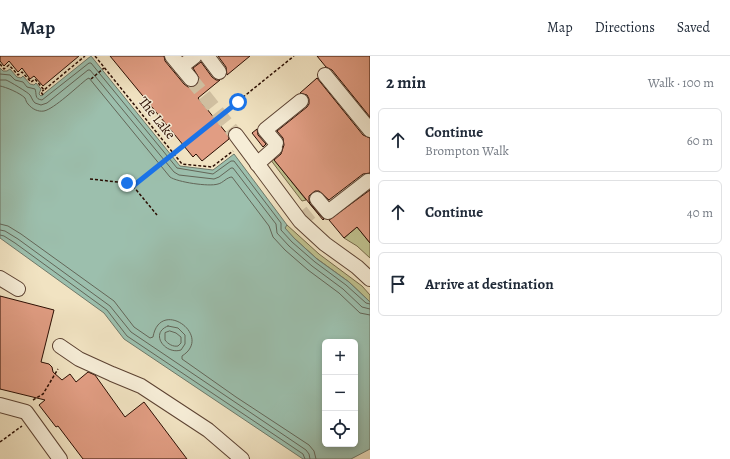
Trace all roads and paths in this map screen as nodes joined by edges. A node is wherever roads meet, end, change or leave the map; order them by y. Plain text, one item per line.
1 (85, 56) edge
2 (95, 56) edge
3 (172, 56) edge
4 (195, 56) edge
5 (207, 56) edge
6 (294, 56) edge
7 (0, 64) edge
8 (181, 67) junction
9 (104, 68) junction
10 (220, 72) dead end
11 (325, 75) dead end
12 (91, 79) dead end
13 (190, 79) tunnel mouth
14 (44, 90) junction
15 (43, 95) dead end
16 (301, 101) dead end
17 (370, 130) edge
18 (236, 142) joint
19 (174, 154) junction
20 (256, 164) junction
21 (90, 179) dead end
22 (369, 185) edge
23 (133, 186) junction
24 (317, 199) dead end
25 (158, 215) dead end
26 (334, 219) dead end
27 (0, 278) edge
28 (370, 279) edge
29 (18, 289) dead end
30 (60, 346) dead end
31 (58, 369) dead end
32 (33, 400) dead end
33 (0, 405) edge
34 (32, 419) junction
35 (0, 442) edge
36 (60, 459) edge
37 (242, 459) edge

1 - 14 path
2 - 9 path, The Lake
3 - 8 lane
4 - 8 lane
5 - 10 lane
6 - 19 path
7 - 14 path
8 - 13 lane
9 - 12 path
9 - 19 path, The Lake
11 - 17 lane
14 - 15 path
16 - 20 lane
18 - 19 path, The Lake
18 - 20 lane
19 - 23 path
20 - 28 lane
21 - 23 path
22 - 24 lane
22 - 26 lane
23 - 25 path
27 - 29 lane
30 - 37 lane
31 - 32 path
33 - 34 lane
34 - 35 path
34 - 36 lane

